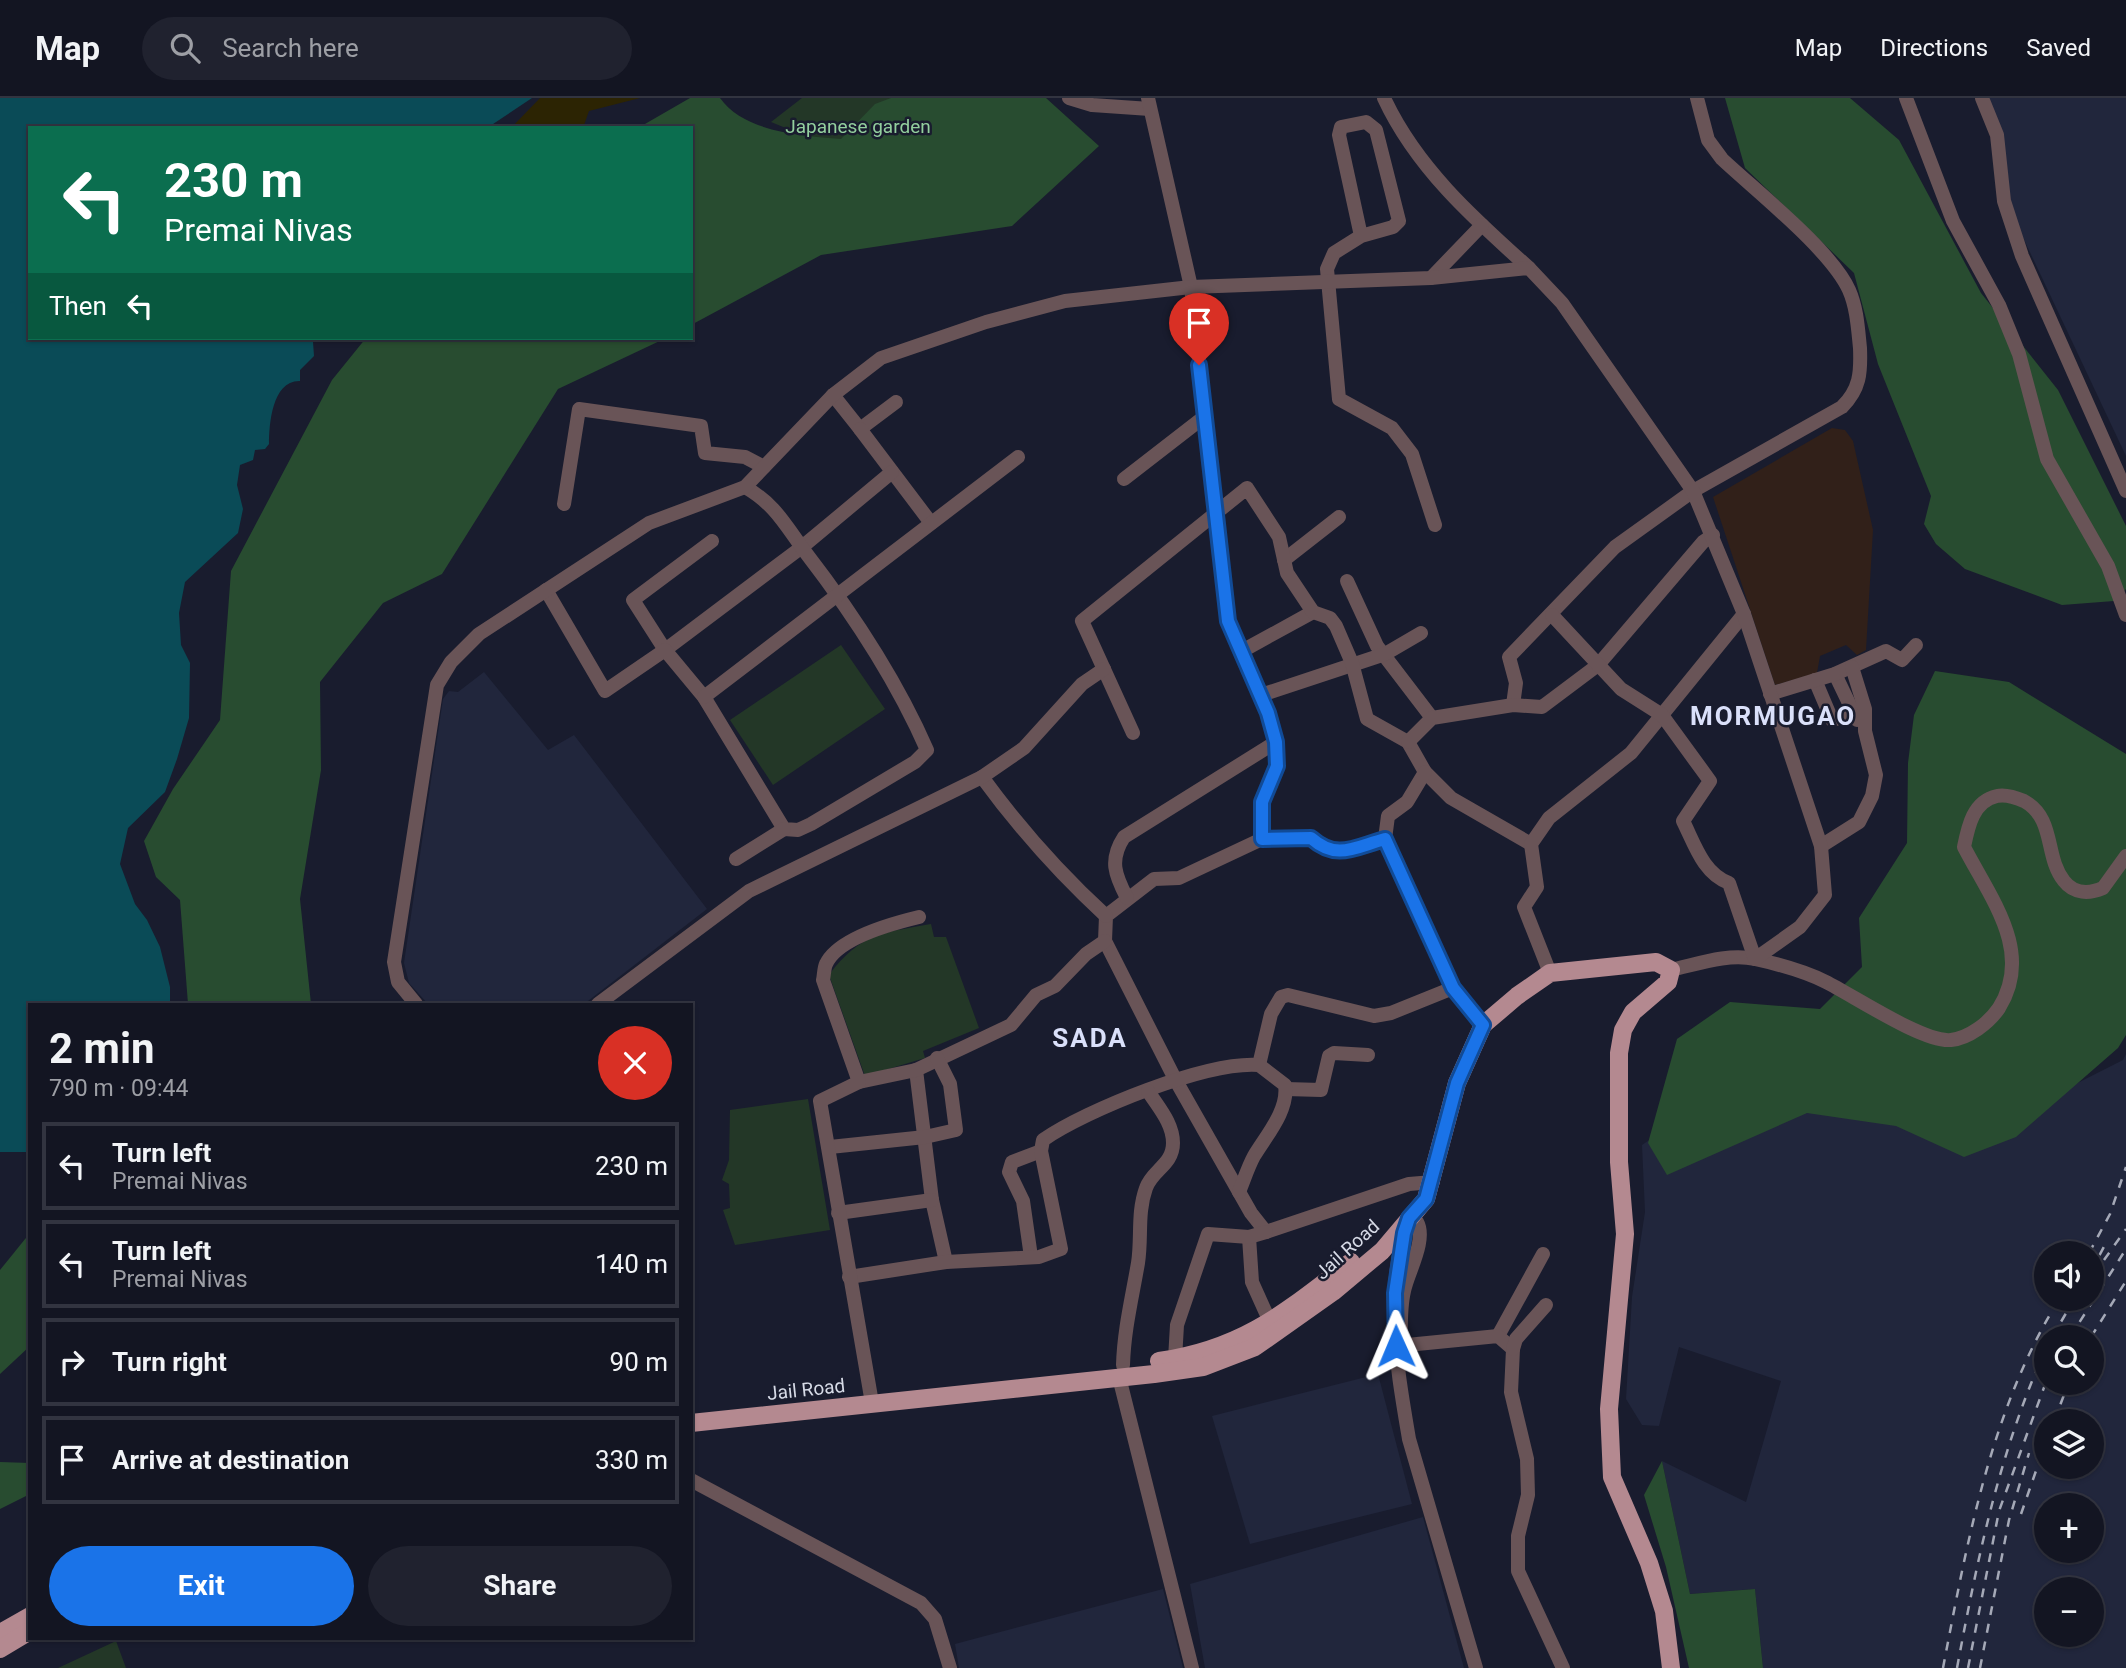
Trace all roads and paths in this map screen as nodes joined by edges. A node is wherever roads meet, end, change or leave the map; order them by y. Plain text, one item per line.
1 (1069, 98) edge
2 (1384, 98) edge
3 (1697, 98) edge
4 (1906, 98) edge
5 (1982, 98) edge
6 (1149, 104) edge
7 (1482, 225) junction
8 (1361, 236) junction
9 (1529, 268) junction
10 (1431, 278) junction
11 (1328, 283) junction
12 (1191, 288) junction
13 (833, 395) junction
14 (896, 402) dead end
15 (1204, 417) junction
16 (860, 429) junction
17 (1018, 457) dead end
18 (764, 467) junction
19 (891, 472) junction
20 (1124, 479) dead end
21 (745, 487) junction
22 (1693, 491) junction
23 (2126, 491) edge
24 (564, 504) dead end
25 (1216, 515) junction
26 (1339, 517) dead end
27 (931, 523) junction
28 (1434, 525) dead end
29 (1713, 535) junction
30 (712, 541) dead end
31 (802, 547) junction
32 (1284, 560) junction
33 (1347, 581) dead end
34 (547, 590) junction
35 (839, 596) junction
36 (1313, 612) junction
37 (1744, 614) junction
38 (1552, 615) junction
39 (2126, 615) edge
40 (1421, 633) dead end
41 (1916, 645) dead end
42 (665, 650) junction
43 (1242, 651) junction
44 (1385, 654) junction
45 (1352, 663) junction
46 (1598, 665) junction
47 (1852, 667) junction
48 (1104, 669) junction
49 (1835, 674) junction
50 (1815, 680) junction
51 (1770, 694) junction
52 (1261, 695) junction
53 (704, 697) junction
54 (1513, 705) junction
55 (1852, 714) junction
56 (1662, 715) junction
57 (1432, 718) junction
58 (1865, 731) junction
59 (1133, 733) dead end
60 (1276, 742) junction
61 (1408, 742) junction
62 (1425, 772) junction
63 (982, 777) junction
64 (784, 829) junction
65 (1262, 839) junction
66 (1385, 839) junction
67 (1531, 844) junction
68 (1821, 846) junction
69 (2126, 856) edge
70 (736, 859) dead end
71 (1127, 898) junction
72 (1106, 916) junction
73 (919, 917) dead end
74 (1105, 941) junction
75 (1755, 959) junction
76 (1671, 970) junction
77 (1550, 974) junction
78 (1453, 988) junction
79 (415, 1003) edge
80 (599, 1003) edge
81 (1483, 1025) junction
82 (1368, 1055) dead end
83 (937, 1058) junction
84 (1259, 1065) junction
85 (916, 1070) junction
86 (1175, 1079) junction
87 (859, 1082) junction
88 (1286, 1089) junction
89 (1148, 1091) junction
90 (925, 1137) junction
91 (830, 1147) junction
92 (1041, 1151) junction
93 (1433, 1182) junction
94 (1240, 1192) junction
95 (932, 1200) junction
96 (838, 1213) junction
97 (1409, 1218) junction
98 (1266, 1232) junction
99 (1249, 1237) junction
100 (1542, 1254) dead end
101 (1031, 1257) junction
102 (946, 1262) junction
103 (849, 1277) junction
104 (1546, 1305) dead end
105 (1270, 1322) junction
106 (1498, 1336) junction
107 (1399, 1346) junction
108 (1513, 1349) junction
109 (1175, 1359) junction
110 (1121, 1371) junction
111 (871, 1397) junction
112 (693, 1411) edge
113 (693, 1423) edge
114 (693, 1481) edge
115 (28, 1617) edge
116 (28, 1632) edge
117 (0, 1633) edge
118 (0, 1649) edge
119 (950, 1668) edge
120 (1192, 1668) edge
121 (1476, 1668) edge
122 (1563, 1668) edge
123 (1671, 1668) edge

1 - 6 street
2 - 7 street
3 - 22 street
4 - 39 street
5 - 23 street
6 - 12 street
7 - 9 street
7 - 10 street
8 - 8 street
8 - 11 street
9 - 10 street
9 - 22 street
10 - 11 street
11 - 12 street
11 - 28 street
12 - 13 street
12 - 15 street
13 - 16 street
13 - 18 street
14 - 16 street
15 - 20 street
15 - 25 street
16 - 19 street
17 - 27 street
18 - 21 street
18 - 24 street
19 - 27 street
19 - 31 street
21 - 31 street
21 - 34 street
22 - 29 street
22 - 38 street
25 - 32 street
25 - 43 street
25 - 48 street
26 - 32 street
27 - 35 street
29 - 37 street
29 - 46 street
30 - 42 street
31 - 35 street
31 - 42 street
32 - 36 street
33 - 44 street
34 - 42 street
34 - 79 street
35 - 53 street
35 - 64 street
36 - 43 street
36 - 45 street
37 - 51 street
37 - 56 street
38 - 46 street
38 - 54 street
40 - 44 street
41 - 47 street
42 - 53 street
43 - 52 street
44 - 45 street
44 - 57 street
45 - 52 street
45 - 61 street
46 - 54 street
46 - 56 street
47 - 49 street
47 - 58 street
48 - 59 street
48 - 63 street
49 - 50 street
49 - 55 street
50 - 51 street
50 - 55 street
51 - 68 street
52 - 60 street
53 - 64 street
54 - 57 street
55 - 58 street
56 - 67 street
56 - 75 street
57 - 61 street
58 - 68 street
60 - 65 street
60 - 71 street
61 - 62 street
62 - 66 street
62 - 67 street
63 - 72 street
63 - 80 street
64 - 70 street
65 - 66 street
65 - 71 street
66 - 78 street
67 - 77 street
68 - 75 street
69 - 75 street
71 - 72 street
72 - 74 street
73 - 87 street
74 - 83 street
74 - 86 street
75 - 76 street
76 - 77 main road
76 - 123 main road
77 - 81 main road
78 - 81 street
78 - 84 street
81 - 93 main road
82 - 88 street
83 - 85 street
83 - 90 street
84 - 86 street
84 - 88 street
85 - 87 street
85 - 90 street
86 - 89 street
86 - 94 street
87 - 91 street
88 - 94 street
89 - 92 street
89 - 110 street
90 - 91 street
90 - 95 street
91 - 96 street
92 - 101 street
92 - 101 street
93 - 97 main road
93 - 98 street
94 - 98 street
95 - 96 street
95 - 102 street
96 - 103 street
97 - 105 main road, Jail Road
97 - 107 street
97 - 110 main road, Jail Road
98 - 99 street
99 - 105 street
99 - 109 street
100 - 106 street
101 - 102 street
102 - 103 street
103 - 111 street
104 - 108 street
105 - 109 main road, Jail Road
106 - 107 street
106 - 108 street
107 - 121 street
108 - 122 street
109 - 110 main road, Jail Road
110 - 111 main road, Jail Road
110 - 120 street
111 - 112 main road, Jail Road
111 - 113 main road, Jail Road
114 - 119 street
115 - 117 main road
116 - 118 main road

